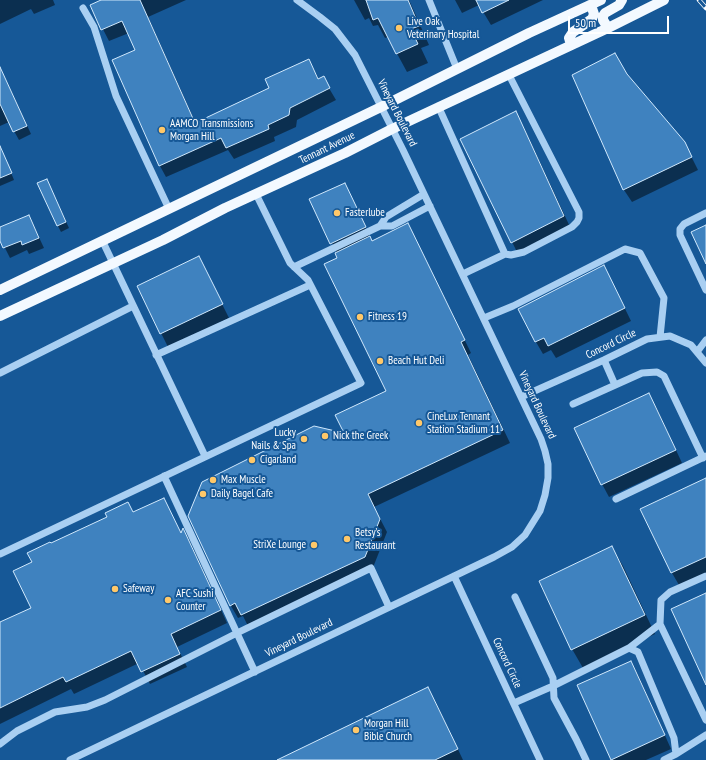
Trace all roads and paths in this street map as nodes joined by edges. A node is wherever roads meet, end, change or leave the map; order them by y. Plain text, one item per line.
1 (296, 0) edge
2 (429, 0) edge
3 (601, 0) edge
4 (622, 0) edge
5 (664, 0) edge
6 (588, 2) edge
7 (83, 8) dead end
8 (608, 28) junction
9 (571, 46) junction
10 (457, 69) junction
11 (509, 75) junction
12 (381, 107) junction
13 (439, 108) junction
14 (392, 129) junction
15 (256, 194) junction
16 (424, 194) junction
17 (430, 206) junction
18 (169, 209) junction
19 (706, 212) edge
20 (380, 226) junction
21 (102, 240) junction
22 (505, 254) junction
23 (113, 263) junction
24 (294, 267) junction
25 (463, 274) junction
26 (310, 285) junction
27 (0, 290) edge
28 (706, 290) edge
29 (133, 306) junction
30 (0, 316) edge
31 (484, 318) junction
32 (660, 337) junction
33 (706, 340) edge
34 (697, 352) junction
35 (156, 355) junction
36 (604, 360) junction
37 (706, 363) edge
38 (0, 372) edge
39 (615, 385) junction
40 (521, 397) junction
41 (573, 404) dead end
42 (205, 456) junction
43 (704, 457) edge
44 (164, 476) junction
45 (616, 499) dead end
46 (0, 554) edge
47 (454, 576) junction
48 (706, 576) edge
49 (515, 597) dead end
50 (389, 607) junction
51 (660, 624) junction
52 (236, 633) junction
53 (629, 648) junction
54 (255, 672) junction
55 (553, 686) junction
56 (514, 703) junction
57 (706, 720) edge
58 (706, 735) edge
59 (0, 744) edge
60 (676, 754) junction
61 (70, 760) edge
62 (540, 760) edge
63 (586, 760) edge
64 (664, 760) edge

1 - 12 street, Vineyard Boulevard
2 - 10 street
3 - 6 main road, Tennant Avenue
4 - 8 main road
5 - 8 main road, Tennant Avenue
6 - 9 main road
6 - 10 main road, Tennant Avenue
7 - 18 street
8 - 9 main road, Tennant Avenue
9 - 11 main road, Tennant Avenue
10 - 12 main road, Tennant Avenue
11 - 13 main road, Tennant Avenue
11 - 22 street
12 - 14 street, Vineyard Boulevard
12 - 18 main road, Tennant Avenue
13 - 14 main road, Tennant Avenue
13 - 22 street
14 - 15 main road, Tennant Avenue
14 - 16 street, Vineyard Boulevard
15 - 23 main road, Tennant Avenue
15 - 24 street
16 - 17 street, Vineyard Boulevard
16 - 20 street
17 - 20 street
17 - 25 street, Vineyard Boulevard
18 - 21 main road, Tennant Avenue
19 - 28 street
20 - 24 street
21 - 23 street
21 - 27 main road, Tennant Avenue
22 - 25 street
23 - 29 street
23 - 30 main road, Tennant Avenue
24 - 26 street
25 - 31 street, Vineyard Boulevard
26 - 35 street
26 - 42 street
29 - 35 street
29 - 38 street
31 - 32 street
31 - 40 street, Vineyard Boulevard
32 - 34 street, Concord Circle
32 - 36 street, Concord Circle
33 - 34 street
34 - 37 street, Concord Circle
35 - 42 street
36 - 39 street
36 - 40 street, Concord Circle
39 - 41 street
39 - 43 street
40 - 47 street, Vineyard Boulevard
42 - 44 street
43 - 45 street
44 - 46 street
44 - 52 street
47 - 50 street, Vineyard Boulevard
47 - 56 street, Concord Circle
48 - 51 street
49 - 55 street
50 - 52 street
50 - 54 street, Vineyard Boulevard
51 - 53 street
51 - 57 street
52 - 54 street
52 - 59 street
53 - 55 street
53 - 60 street
54 - 61 street, Vineyard Boulevard
55 - 56 street
55 - 63 street
56 - 62 street, Concord Circle
58 - 60 street
60 - 64 street

